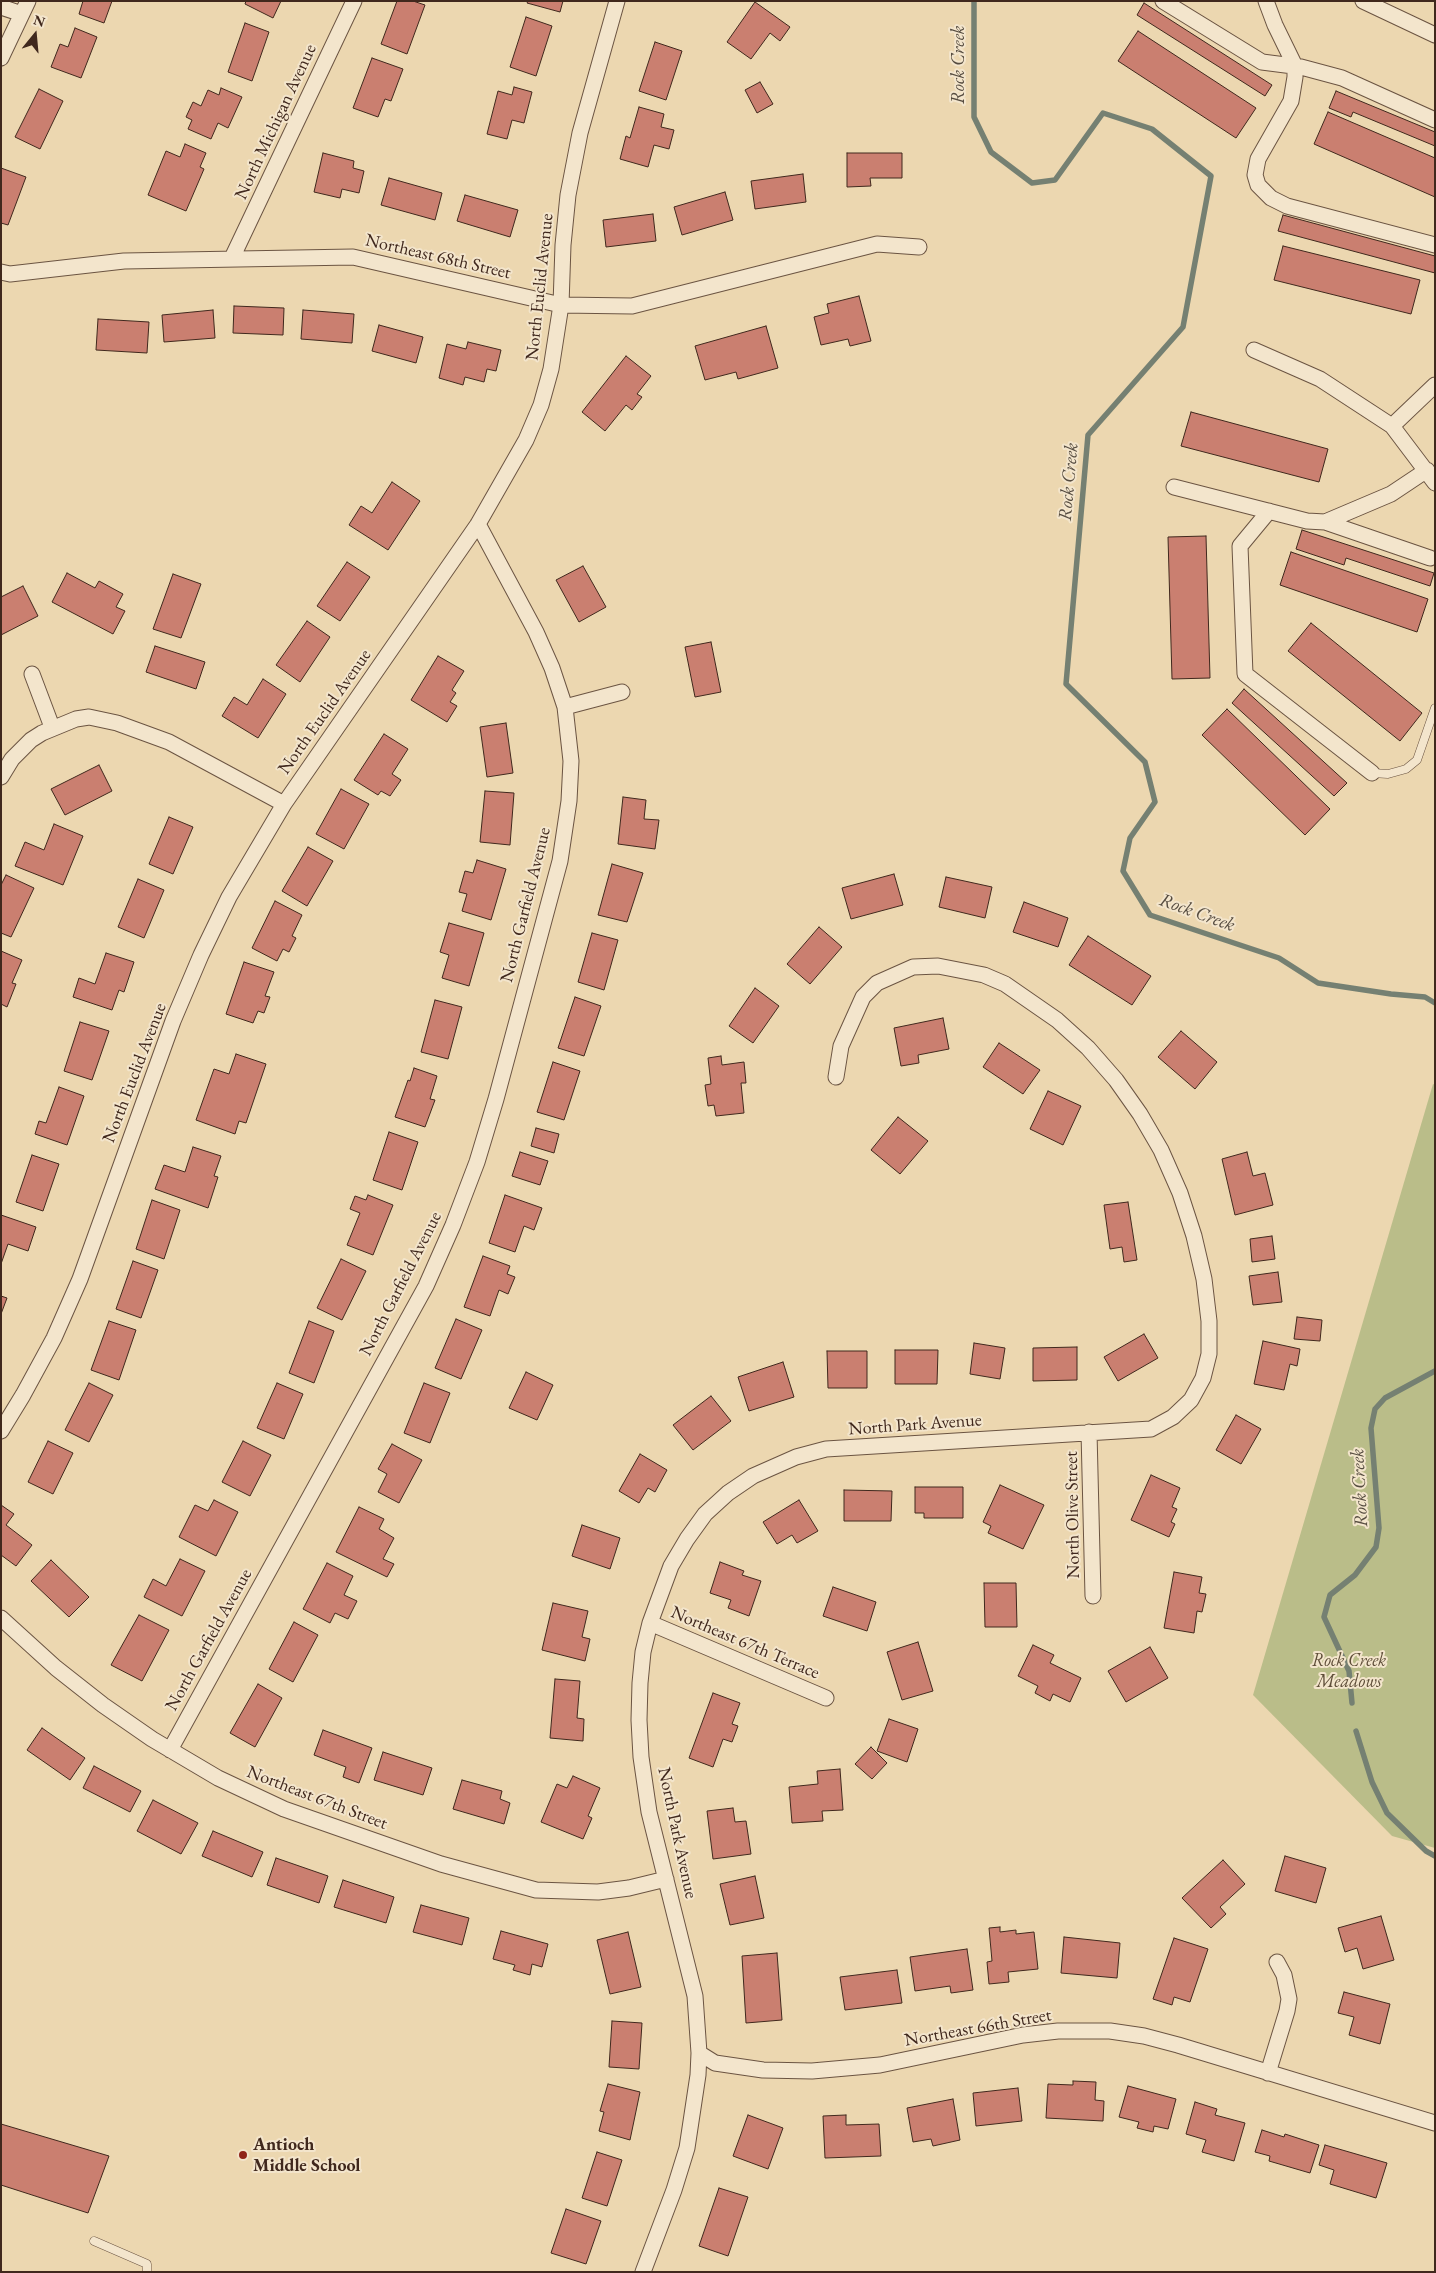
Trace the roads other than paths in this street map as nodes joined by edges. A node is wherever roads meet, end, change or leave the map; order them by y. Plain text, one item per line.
1 (354, 1) edge
2 (617, 1) edge
3 (1163, 1) edge
4 (1266, 1) edge
5 (1363, 1) edge
6 (1, 7) edge
7 (25, 8) edge
8 (1435, 36) edge
9 (1, 58) edge
10 (1295, 66) junction
11 (1435, 120) edge
12 (1435, 245) edge
13 (919, 247) dead end
14 (232, 258) junction
15 (1, 272) edge
16 (561, 305) junction
17 (1254, 350) dead end
18 (1435, 385) edge
19 (1392, 426) junction
20 (1427, 470) junction
21 (1435, 483) edge
22 (1174, 487) dead end
23 (1269, 511) junction
24 (1325, 522) junction
25 (478, 524) junction
26 (1430, 558) dead end
27 (32, 674) dead end
28 (622, 692) dead end
29 (564, 707) junction
30 (1435, 708) edge
31 (52, 727) junction
32 (1372, 773) joint
33 (1, 777) edge
34 (284, 804) junction
35 (836, 1077) dead end
36 (1, 1431) edge
37 (1090, 1432) junction
38 (1093, 1596) dead end
39 (1, 1618) edge
40 (650, 1623) junction
41 (826, 1698) dead end
42 (170, 1750) junction
43 (666, 1879) junction
44 (1277, 1962) dead end
45 (699, 2053) junction
46 (1268, 2073) junction
47 (1435, 2123) edge
48 (94, 2241) dead end
49 (147, 2272) edge
50 (643, 2272) edge

1 - 14 street, North Michigan Avenue
2 - 16 street, North Euclid Avenue
3 - 10 street
4 - 10 street
5 - 8 street
6 - 7 street
7 - 9 street
10 - 11 street
10 - 12 street
13 - 16 street, Northeast 68th Street
14 - 15 street, Northeast 68th Street
14 - 16 street, Northeast 68th Street
16 - 25 street, North Euclid Avenue
17 - 19 street
18 - 19 street
19 - 20 street
20 - 21 street
20 - 24 street
22 - 23 street
23 - 24 street
23 - 32 street
24 - 26 street
25 - 29 street, North Garfield Avenue
25 - 34 street, North Euclid Avenue
27 - 31 street
28 - 29 street
29 - 42 street, North Garfield Avenue
30 - 32 lane
31 - 33 street
31 - 34 street
34 - 36 street, North Euclid Avenue
35 - 37 street, North Park Avenue
37 - 38 street, North Olive Street
37 - 40 street, North Park Avenue
39 - 42 street, Northeast 67th Street
40 - 41 street, Northeast 67th Terrace
40 - 43 street, North Park Avenue
42 - 43 street, Northeast 67th Street
43 - 45 street, North Park Avenue
44 - 46 street
45 - 46 street, Northeast 66th Street
45 - 50 street, North Park Avenue
46 - 47 street, Northeast 66th Street
48 - 49 lane

